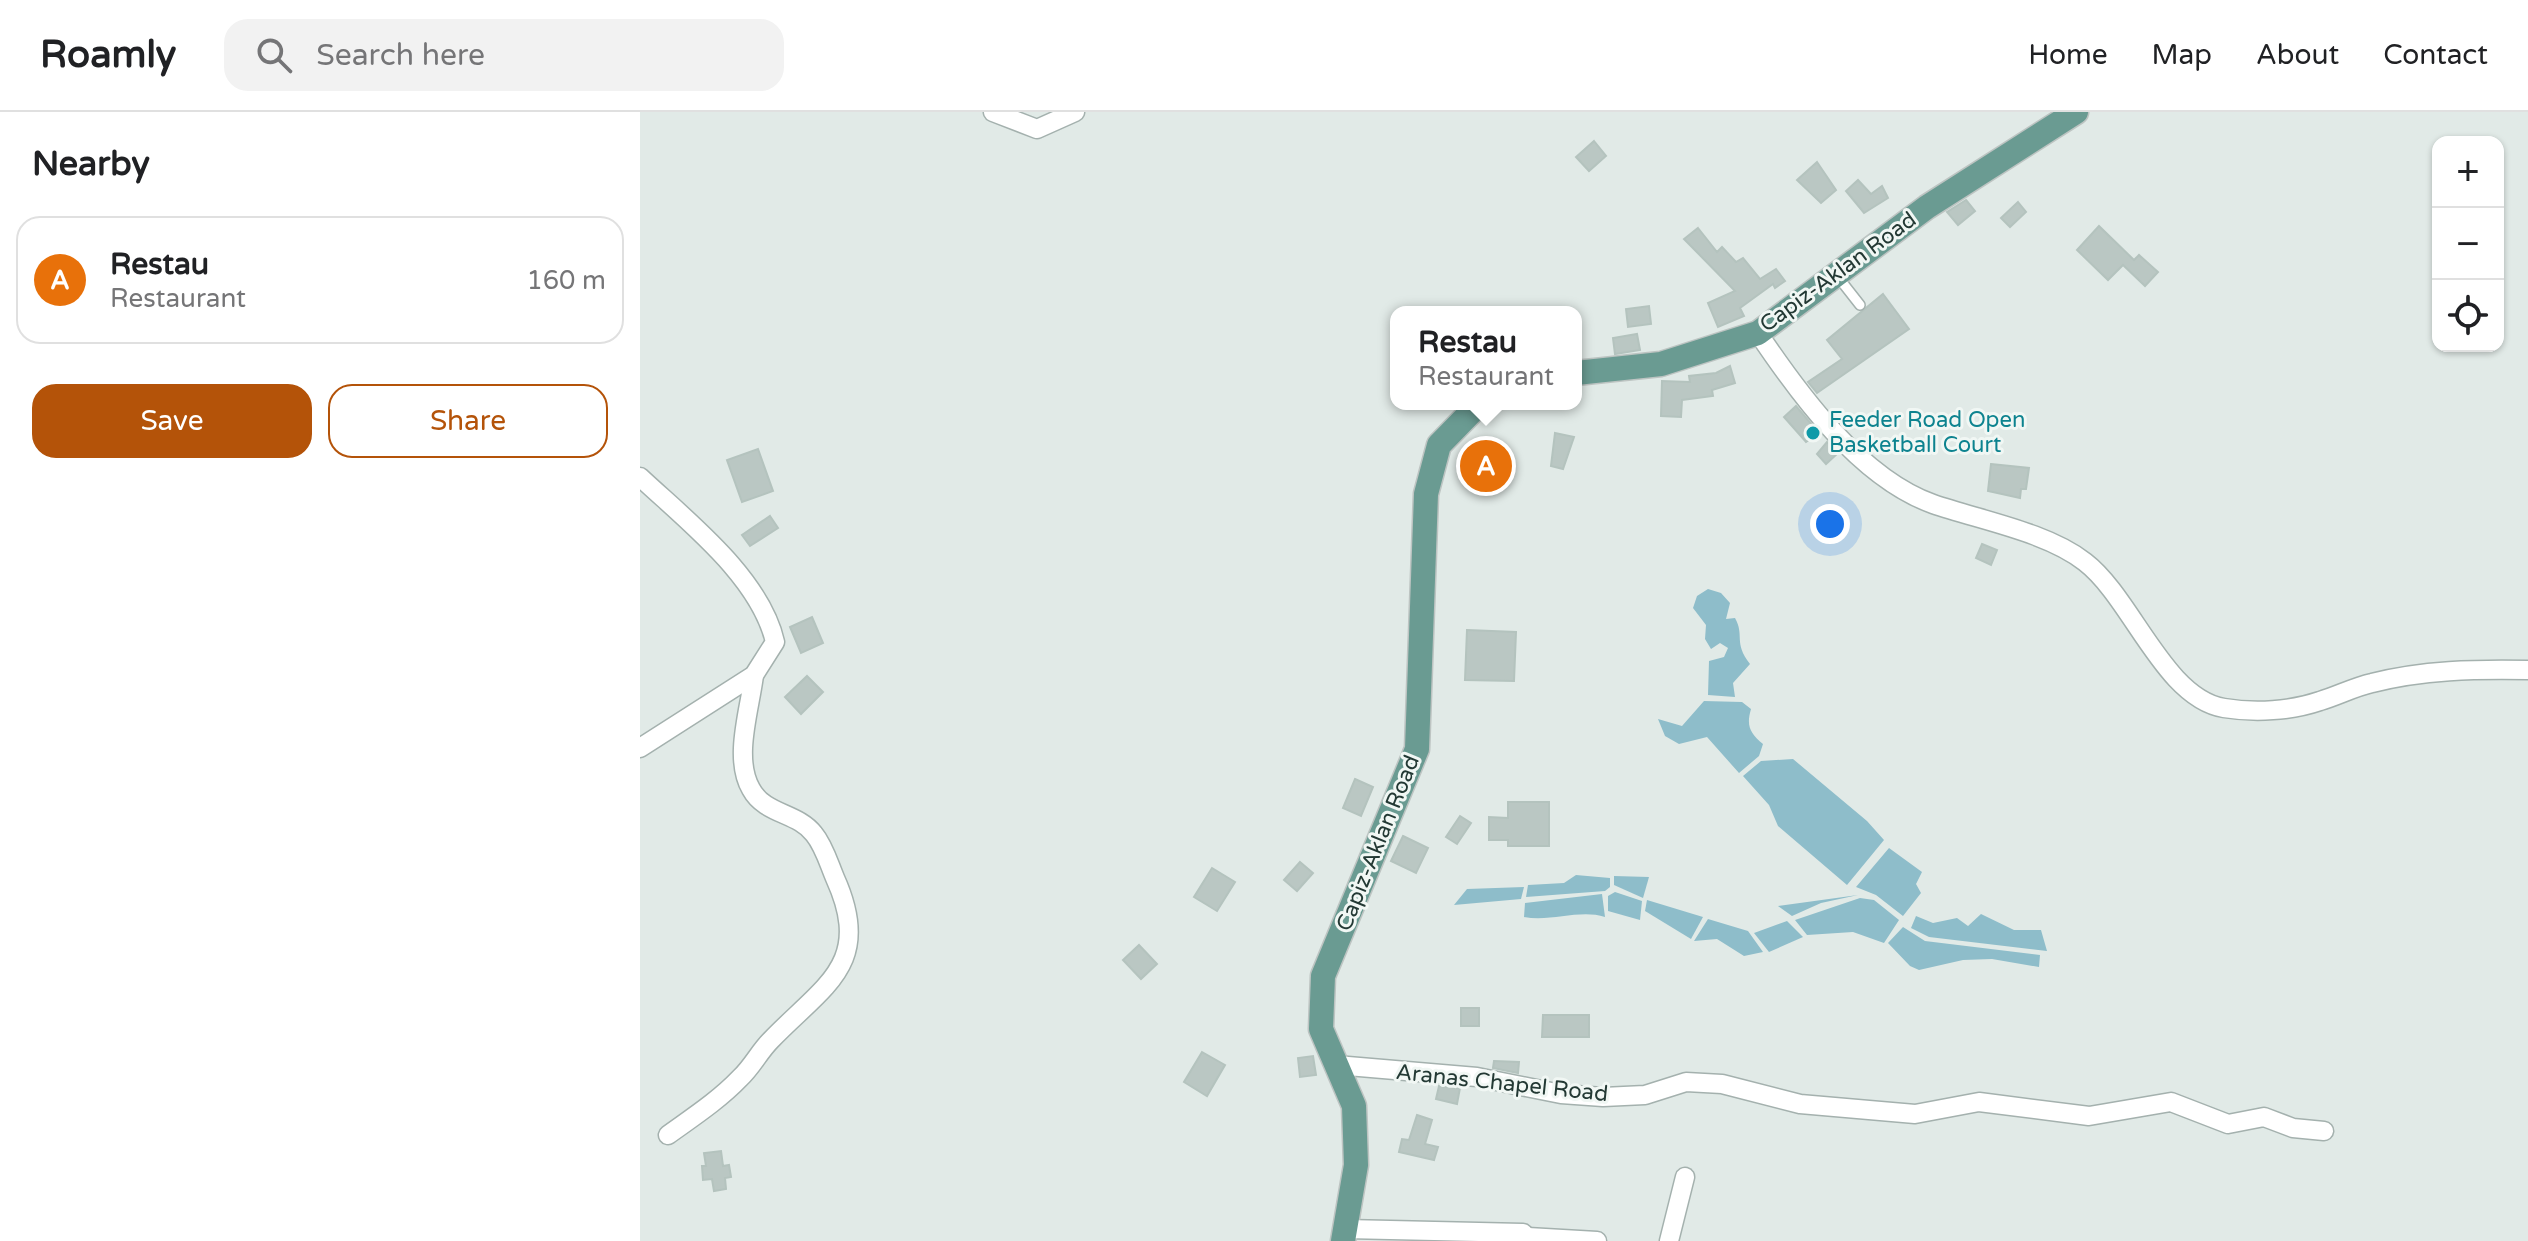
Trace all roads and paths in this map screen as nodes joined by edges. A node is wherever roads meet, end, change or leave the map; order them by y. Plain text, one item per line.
1 (993, 112) edge
2 (1075, 112) edge
3 (2076, 112) edge
4 (1836, 274) junction
5 (1860, 305) dead end
6 (1758, 333) junction
7 (1582, 372) edge
8 (1473, 410) edge
9 (640, 477) edge
10 (2528, 670) edge
11 (754, 675) junction
12 (640, 748) edge
13 (1336, 1065) junction
14 (2324, 1131) dead end
15 (668, 1135) dead end
16 (1685, 1177) dead end
17 (1345, 1235) edge
18 (1529, 1239) edge
19 (1597, 1241) edge
20 (1669, 1241) edge

1 - 2 street
3 - 4 main road, Capiz-Aklan Road
4 - 5 lane
4 - 6 main road, Capiz-Aklan Road
6 - 7 main road, Capiz-Aklan Road
6 - 10 street
8 - 13 main road, Capiz-Aklan Road
9 - 11 street
11 - 12 street
11 - 15 street
13 - 14 street, Aranas Chapel Road
13 - 17 main road, Capiz-Aklan Road
16 - 20 street
17 - 18 street
18 - 19 street

